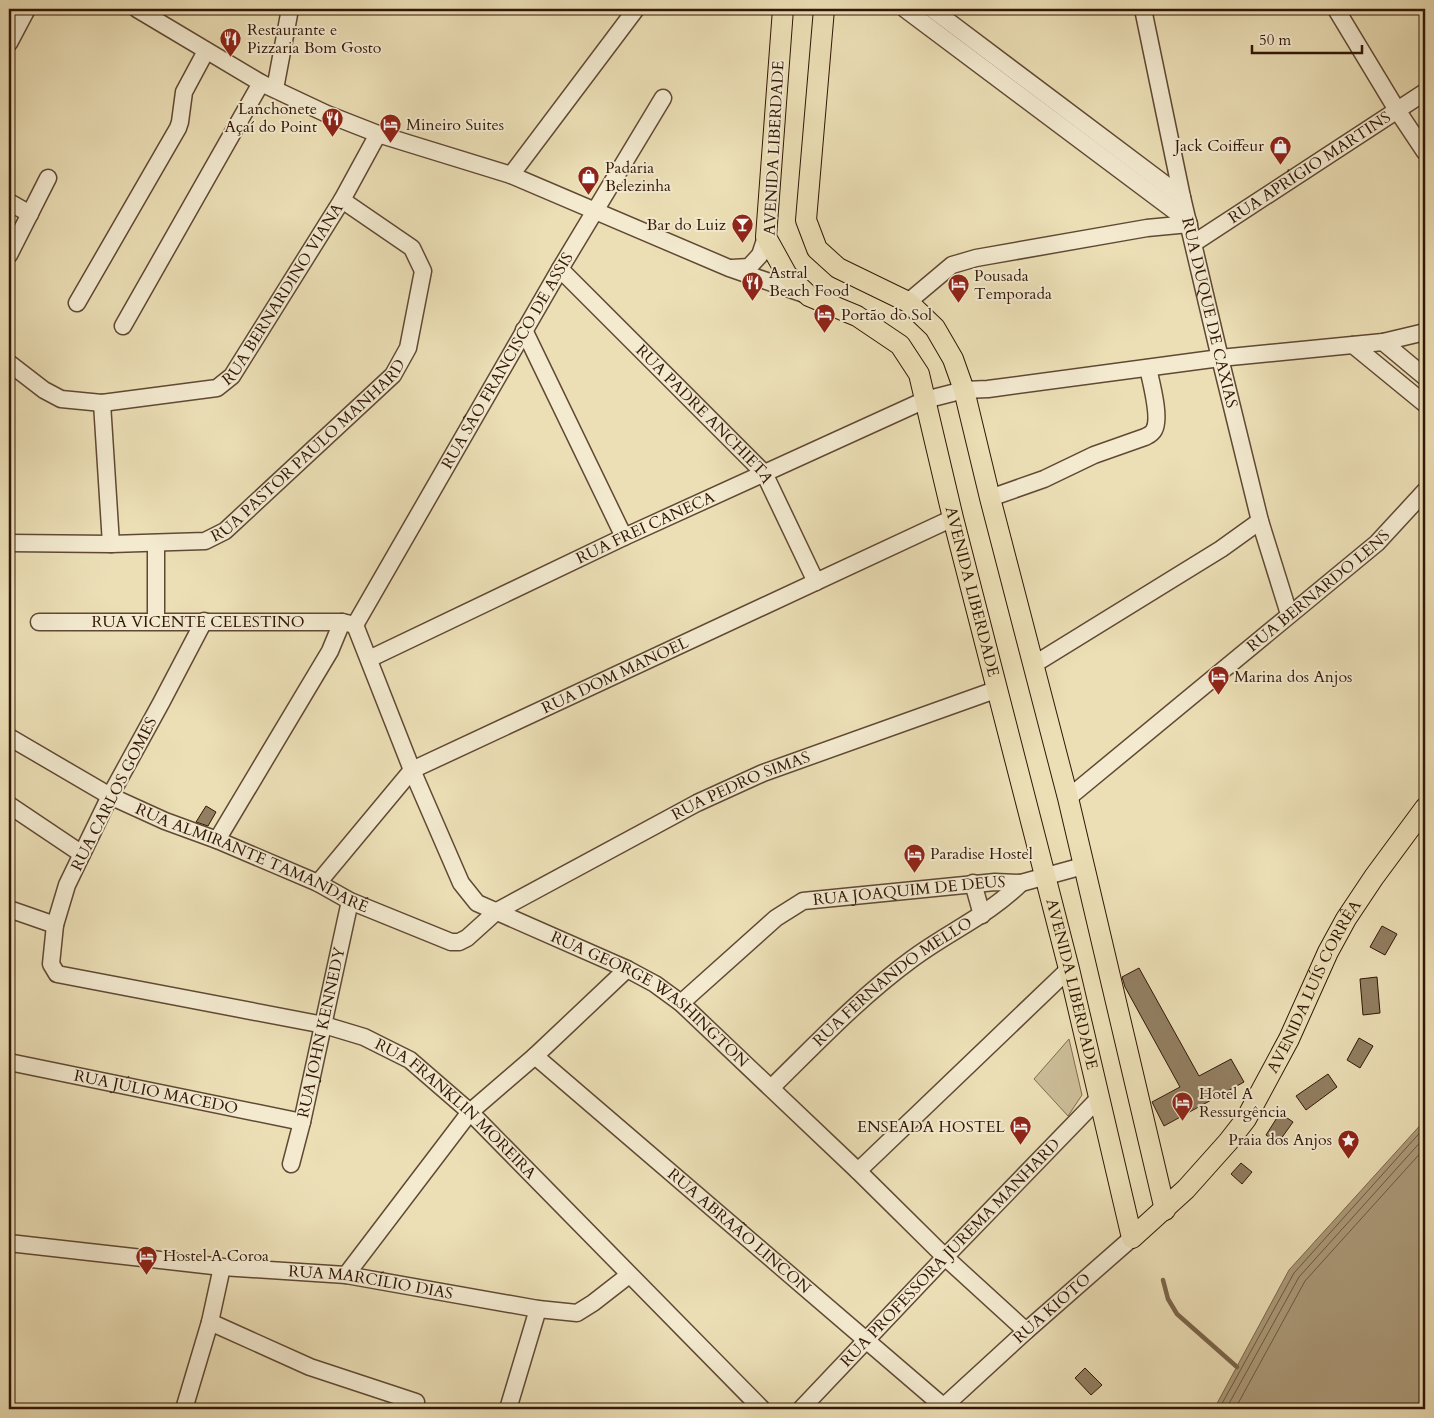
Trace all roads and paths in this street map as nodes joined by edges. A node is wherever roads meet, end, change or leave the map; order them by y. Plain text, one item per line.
1 (27, 9) edge
2 (136, 9) edge
3 (290, 9) edge
4 (636, 9) edge
5 (783, 9) edge
6 (824, 9) edge
7 (905, 9) edge
8 (1144, 9) edge
9 (1336, 9) edge
10 (942, 12) edge
11 (972, 39) junction
12 (9, 43) edge
13 (206, 51) junction
14 (962, 52) junction
15 (268, 86) junction
16 (1425, 92) edge
17 (663, 98) dead end
18 (1397, 110) junction
19 (378, 134) junction
20 (1425, 152) edge
21 (1174, 158) junction
22 (511, 175) junction
23 (48, 178) dead end
24 (1168, 191) junction
25 (342, 200) junction
26 (9, 202) edge
27 (594, 212) junction
28 (30, 214) junction
29 (1188, 222) junction
30 (766, 237) junction
31 (1194, 243) junction
32 (9, 255) edge
33 (729, 268) junction
34 (560, 270) junction
35 (809, 296) junction
36 (908, 302) junction
37 (77, 304) dead end
38 (123, 326) dead end
39 (524, 330) junction
40 (1425, 332) edge
41 (1383, 342) junction
42 (1353, 345) junction
43 (1220, 358) junction
44 (9, 363) edge
45 (1148, 368) junction
46 (1425, 377) edge
47 (964, 390) junction
48 (924, 400) junction
49 (102, 403) junction
50 (1425, 404) edge
51 (764, 473) junction
52 (1425, 491) edge
53 (990, 498) junction
54 (953, 518) junction
55 (1260, 522) junction
56 (624, 537) junction
57 (9, 542) edge
58 (156, 543) junction
59 (112, 544) junction
60 (816, 582) junction
61 (1290, 614) junction
62 (156, 621) junction
63 (204, 621) junction
64 (39, 622) dead end
65 (348, 624) junction
66 (368, 659) junction
67 (1033, 664) junction
68 (998, 689) junction
69 (9, 737) edge
70 (412, 770) junction
71 (110, 796) junction
72 (1068, 798) junction
73 (9, 805) edge
74 (1425, 808) edge
75 (217, 840) junction
76 (82, 854) junction
77 (1083, 866) junction
78 (1046, 878) junction
79 (318, 883) junction
80 (973, 883) junction
81 (1021, 883) junction
82 (350, 901) junction
83 (9, 910) edge
84 (497, 911) junction
85 (982, 915) junction
86 (55, 925) junction
87 (627, 969) junction
88 (1069, 969) junction
89 (57, 974) joint
90 (681, 1003) junction
91 (324, 1025) junction
92 (535, 1056) junction
93 (9, 1062) edge
94 (771, 1088) junction
95 (1100, 1097) junction
96 (470, 1112) junction
97 (302, 1122) junction
98 (291, 1164) dead end
99 (858, 1171) junction
100 (1165, 1210) junction
101 (1132, 1238) junction
102 (9, 1243) edge
103 (945, 1257) junction
104 (222, 1267) junction
105 (629, 1274) junction
106 (346, 1275) junction
107 (538, 1309) junction
108 (210, 1322) junction
109 (1026, 1331) junction
110 (867, 1339) junction
111 (416, 1402) dead end
112 (942, 1408) edge
113 (184, 1409) edge
114 (508, 1409) edge
115 (762, 1409) edge
116 (801, 1409) edge

1 - 12 street
2 - 13 street
3 - 15 street
4 - 22 street
5 - 30 main road, AVENIDA LIBERDADE
6 - 36 main road
7 - 14 street
8 - 21 street, RUA DUQUE DE CAXIAS
9 - 18 street
10 - 11 street
11 - 14 street
11 - 24 street
13 - 15 street
13 - 37 street
14 - 24 street
15 - 19 street
15 - 38 street
16 - 18 street, RUA APRÍGIO MARTINS
17 - 27 street, RUA SÃO FRANCISCO DE ASSIS
18 - 20 street
18 - 31 street, RUA APRÍGIO MARTINS
19 - 22 street
19 - 25 street, RUA BERNARDINO VIANA
21 - 24 street, RUA DUQUE DE CAXIAS
21 - 24 street
22 - 27 street
23 - 28 street
24 - 29 street
25 - 49 street, RUA BERNARDINO VIANA
25 - 58 street, RUA PASTOR PAULO MANHARD
26 - 28 street
27 - 33 street
27 - 34 street, RUA SÃO FRANCISCO DE ASSIS
28 - 32 street
29 - 31 street, RUA DUQUE DE CAXIAS
29 - 36 street
30 - 33 street
30 - 35 main road, AVENIDA LIBERDADE
31 - 43 street, RUA DUQUE DE CAXIAS
33 - 35 street
34 - 39 street, RUA SÃO FRANCISCO DE ASSIS
34 - 51 street, RUA PADRE ANCHIETA
35 - 48 main road, AVENIDA LIBERDADE
36 - 47 main road
39 - 56 street
39 - 65 street, RUA SÃO FRANCISCO DE ASSIS
40 - 41 street, RUA FREI CANECA
41 - 42 street, RUA FREI CANECA
41 - 46 street
42 - 43 street, RUA FREI CANECA
42 - 50 street
43 - 45 street, RUA FREI CANECA
43 - 55 street, RUA DUQUE DE CAXIAS
44 - 49 street, RUA BERNARDINO VIANA
45 - 47 street, RUA FREI CANECA
45 - 53 street
47 - 48 street, RUA FREI CANECA
47 - 53 main road
48 - 51 street, RUA FREI CANECA
48 - 54 main road, AVENIDA LIBERDADE
49 - 59 street
51 - 56 street, RUA FREI CANECA
51 - 60 street, RUA PADRE ANCHIETA
52 - 61 street, RUA BERNARDO LENS
53 - 67 main road
54 - 60 street, RUA DOM MANOEL
54 - 68 main road, AVENIDA LIBERDADE
55 - 61 street, RUA DUQUE DE CAXIAS
55 - 67 street
56 - 66 street, RUA FREI CANECA
57 - 59 street, RUA PASTOR PAULO MANHARD
58 - 59 street, RUA PASTOR PAULO MANHARD
58 - 62 street
60 - 70 street, RUA DOM MANOEL
61 - 72 street, RUA BERNARDO LENS
62 - 63 street, RUA VICENTE CELESTINO
62 - 64 street, RUA VICENTE CELESTINO
63 - 65 street, RUA VICENTE CELESTINO
63 - 71 street, RUA CARLOS GOMES
65 - 66 street, RUA GEORGE WASHINGTON
65 - 75 street, RUA SÃO FRANCISCO DE ASSIS
66 - 70 street, RUA GEORGE WASHINGTON
67 - 72 main road
68 - 78 main road, AVENIDA LIBERDADE
68 - 84 street, RUA PEDRO SIMAS
69 - 71 street, RUA ALMIRANTE TAMANDARÉ
70 - 79 street, RUA DOM MANOEL
70 - 84 street, RUA GEORGE WASHINGTON
71 - 75 street, RUA ALMIRANTE TAMANDARÉ
71 - 76 street, RUA CARLOS GOMES
72 - 77 main road
73 - 76 street
74 - 100 main road, AVENIDA LUÍS CORRÊA
75 - 79 street, RUA ALMIRANTE TAMANDARÉ
76 - 86 street, RUA CARLOS GOMES
77 - 78 street, RUA JOAQUIM DE DEUS
77 - 100 main road
78 - 81 street, RUA JOAQUIM DE DEUS
78 - 88 main road, AVENIDA LIBERDADE
79 - 82 street, RUA ALMIRANTE TAMANDARÉ
80 - 81 street, RUA JOAQUIM DE DEUS
80 - 85 street
80 - 90 street, RUA JOAQUIM DE DEUS
81 - 85 street, RUA FERNANDO MELLO
82 - 84 street, RUA ALMIRANTE TAMANDARÉ
82 - 91 street, RUA JOHN KENNEDY
83 - 86 street
84 - 87 street, RUA GEORGE WASHINGTON
85 - 94 street, RUA FERNANDO MELLO
86 - 89 street, RUA CARLOS GOMES
87 - 90 street, RUA GEORGE WASHINGTON
87 - 92 street
88 - 95 main road, AVENIDA LIBERDADE
88 - 99 street
89 - 91 street, RUA FRANKLIN MOREIRA
90 - 94 street, RUA GEORGE WASHINGTON
91 - 96 street, RUA FRANKLIN MOREIRA
91 - 97 street, RUA JOHN KENNEDY
92 - 96 street
92 - 110 street, RUA ABRAÃO LINCON
93 - 97 street, RUA JÚLIO MACEDO
94 - 99 street, RUA GEORGE WASHINGTON
95 - 101 main road, AVENIDA LIBERDADE
95 - 103 street, RUA PROFESSORA JUREMA MANHARD
96 - 105 street, RUA FRANKLIN MOREIRA
96 - 106 street
97 - 98 street, RUA JOHN KENNEDY
99 - 103 street, RUA GEORGE WASHINGTON
100 - 101 main road, RUA KIOTO
101 - 109 street, RUA KIOTO
102 - 104 street, RUA MARCÍLIO DIAS
103 - 109 street, RUA GEORGE WASHINGTON
103 - 110 street, RUA PROFESSORA JUREMA MANHARD
104 - 106 street, RUA MARCÍLIO DIAS
104 - 108 street
105 - 107 street, RUA MARCÍLIO DIAS
105 - 115 street, RUA FRANKLIN MOREIRA
106 - 107 street, RUA MARCÍLIO DIAS
107 - 114 street
108 - 111 street
108 - 113 street
109 - 112 street, RUA KIOTO
110 - 112 street, RUA ABRAÃO LINCON
110 - 116 street, RUA PROFESSORA JUREMA MANHARD

